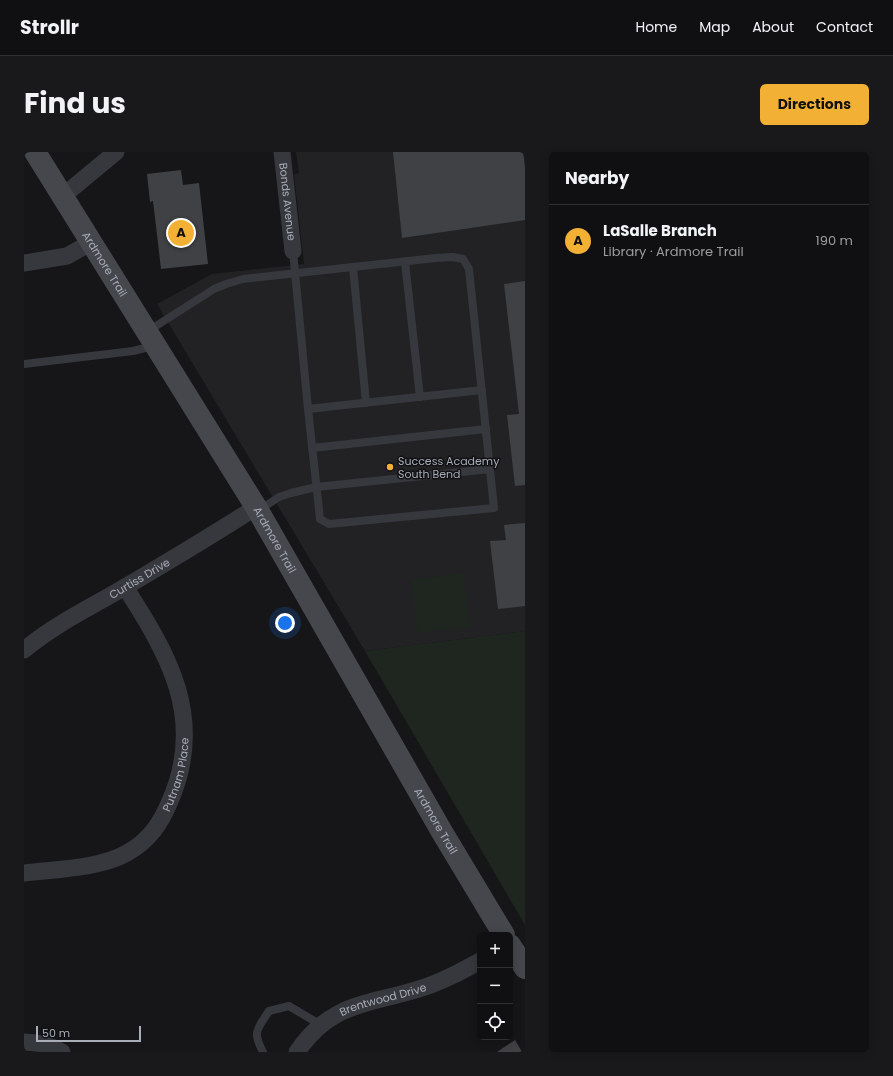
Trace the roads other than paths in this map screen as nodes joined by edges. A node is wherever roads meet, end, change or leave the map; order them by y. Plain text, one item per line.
1 (116, 152) edge
2 (282, 152) edge
3 (34, 154) edge
4 (62, 196) junction
5 (92, 242) junction
6 (293, 251) joint
7 (405, 262) junction
8 (24, 263) edge
9 (353, 267) junction
10 (295, 274) junction
11 (152, 339) junction
12 (24, 364) edge
13 (482, 390) junction
14 (420, 397) junction
15 (366, 403) junction
16 (308, 409) junction
17 (486, 429) junction
18 (312, 448) junction
19 (490, 469) junction
20 (316, 487) junction
21 (257, 509) junction
22 (124, 587) junction
23 (24, 650) edge
24 (24, 873) edge
25 (502, 932) edge
26 (513, 950) edge
27 (477, 963) edge
28 (525, 968) edge
29 (320, 1025) junction
30 (24, 1042) edge
31 (62, 1052) edge
32 (263, 1052) edge
33 (297, 1052) edge

1 - 4 street
2 - 6 street, Bonds Avenue
3 - 4 street, Ardmore Trail
4 - 5 street, Ardmore Trail
5 - 8 street
5 - 11 street, Ardmore Trail
6 - 10 lane
7 - 9 lane
7 - 13 lane
7 - 14 lane
9 - 10 lane
9 - 15 lane
10 - 11 lane
10 - 16 lane
11 - 12 lane
11 - 21 street, Ardmore Trail
13 - 14 lane
13 - 17 lane
14 - 15 lane
15 - 16 lane
16 - 18 lane
17 - 18 lane
17 - 19 lane
18 - 20 lane
19 - 20 lane
19 - 20 lane
20 - 21 lane
21 - 22 street, Curtiss Drive
21 - 25 street, Ardmore Trail
22 - 23 street, Curtiss Drive
22 - 24 street, Putnam Place
26 - 28 street
27 - 29 street, Brentwood Drive
29 - 32 lane
29 - 33 street, Brentwood Drive
30 - 31 street

